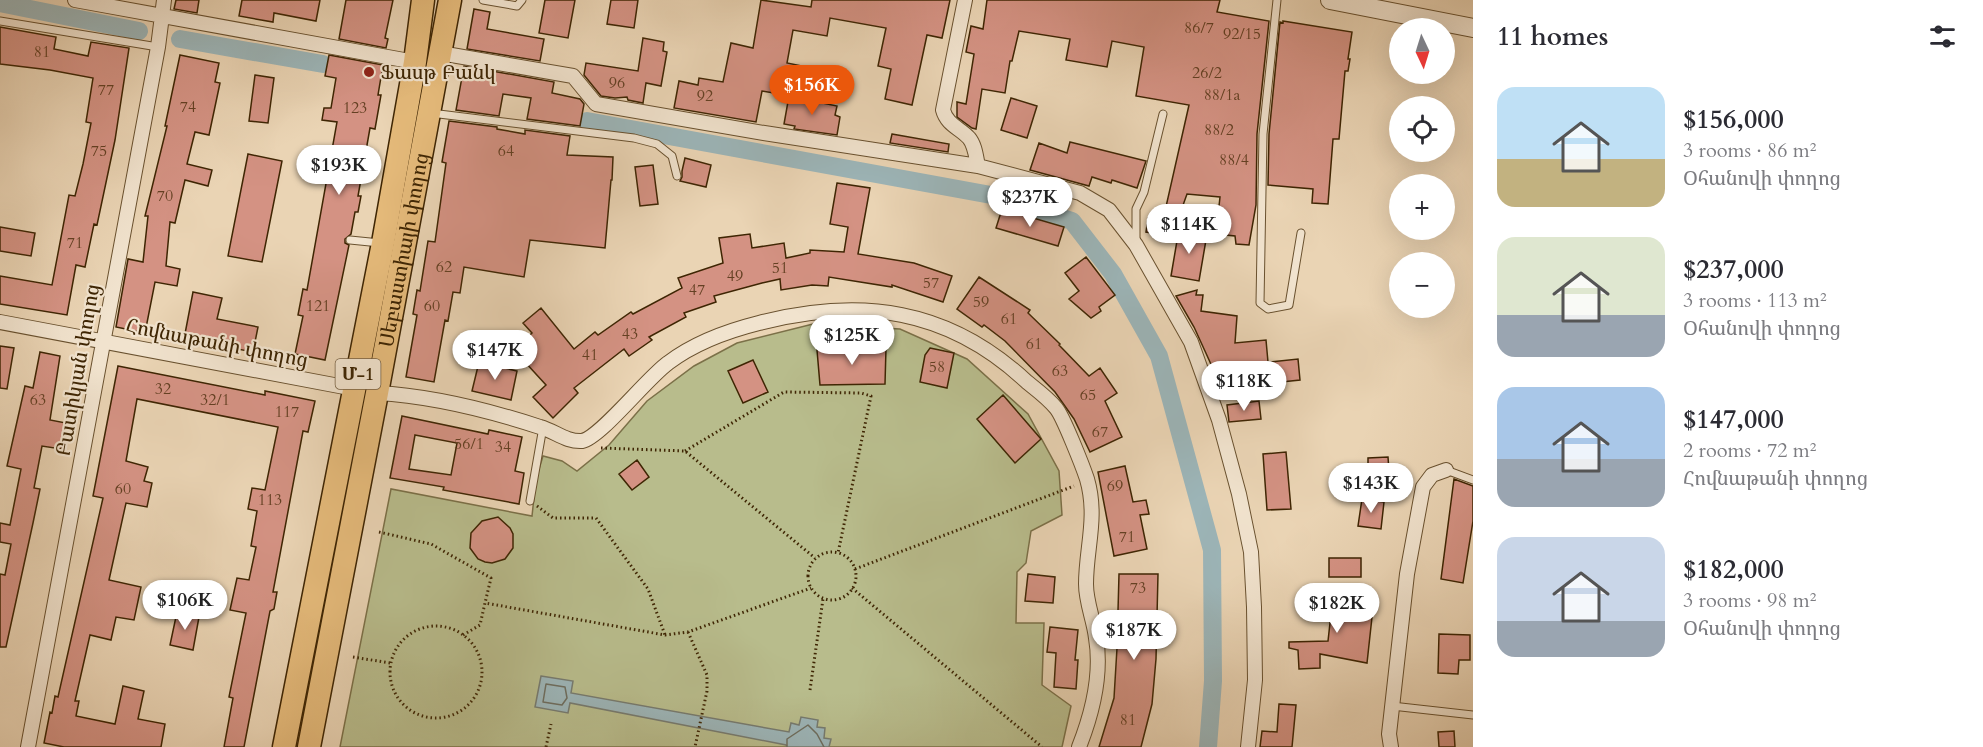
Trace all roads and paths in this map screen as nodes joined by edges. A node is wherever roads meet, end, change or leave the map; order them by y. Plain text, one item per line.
1 (75, 0) edge
2 (164, 0) edge
3 (423, 0) edge
4 (450, 0) edge
5 (483, 0) edge
6 (522, 0) edge
7 (965, 0) edge
8 (1276, 0) edge
9 (1330, 0) edge
10 (161, 16) junction
11 (0, 21) edge
12 (1473, 28) edge
13 (158, 47) junction
14 (440, 53) junction
15 (415, 62) junction
16 (429, 112) junction
17 (1162, 114) dead end
18 (978, 166) junction
19 (677, 176) dead end
20 (1301, 232) dead end
21 (350, 240) dead end
22 (383, 243) junction
23 (1136, 245) junction
24 (0, 322) edge
25 (103, 340) junction
26 (366, 391) junction
27 (543, 427) junction
28 (584, 441) junction
29 (685, 451) junction
30 (1446, 470) joint
31 (1473, 480) edge
32 (1087, 481) junction
33 (530, 501) joint
34 (379, 532) dead end
35 (838, 553) junction
36 (815, 558) junction
37 (855, 569) junction
38 (811, 588) junction
39 (852, 588) junction
40 (823, 598) junction
41 (485, 603) junction
42 (688, 632) junction
43 (463, 635) junction
44 (665, 635) junction
45 (353, 657) dead end
46 (390, 663) junction
47 (810, 690) dead end
48 (1392, 706) junction
49 (1473, 715) edge
50 (551, 724) dead end
51 (28, 747) edge
52 (284, 747) edge
53 (309, 747) edge
54 (546, 747) edge
55 (695, 747) edge
56 (1042, 747) edge
57 (1079, 747) edge
58 (1248, 747) edge
59 (1391, 747) edge

1 - 10 street
2 - 10 street, Բատիկյան փողոց
3 - 15 main road, Սեբաստիայի փողոց / Մ-1
4 - 14 main road, Սեբաստիայի փողոց / Մ-1
5 - 6 lane
7 - 18 street
8 - 20 lane
9 - 12 street
10 - 13 street, Բատիկյան փողոց
10 - 15 street
11 - 13 lane
13 - 25 street, Բատիկյան փողոց
14 - 16 main road, Սեբաստիայի փողոց / Մ-1
14 - 18 street
15 - 22 main road, Սեբաստիայի փողոց / Մ-1
16 - 19 lane
16 - 26 main road, Սեբաստիայի փողոց / Մ-1
17 - 23 lane
18 - 23 street
21 - 22 lane
22 - 26 main road, Սեբաստիայի փողոց / Մ-1
23 - 58 street
24 - 25 street, Հովնաթանի փողոց
25 - 26 street, Հովնաթանի փողոց
25 - 51 street, Բատիկյան փողոց
26 - 27 street, Հովնաթանի փողոց
26 - 52 main road, Սեբաստիայի փողոց / Մ-1
26 - 53 main road, Սեբաստիայի փողոց / Մ-1
27 - 28 street, Հովնաթանի փողոց
27 - 33 lane
28 - 29 path
28 - 32 street
29 - 35 path
29 - 36 path
30 - 31 lane
30 - 48 street
32 - 37 path
32 - 57 street
33 - 44 path
34 - 41 path
35 - 36 path
35 - 37 path
36 - 38 path
37 - 39 path
38 - 40 path
38 - 42 path
39 - 40 path
39 - 56 path
40 - 47 path
41 - 43 path
41 - 44 path
42 - 44 path
42 - 55 path
43 - 46 path
43 - 46 path
45 - 46 path
48 - 49 lane
48 - 59 street
50 - 54 path

